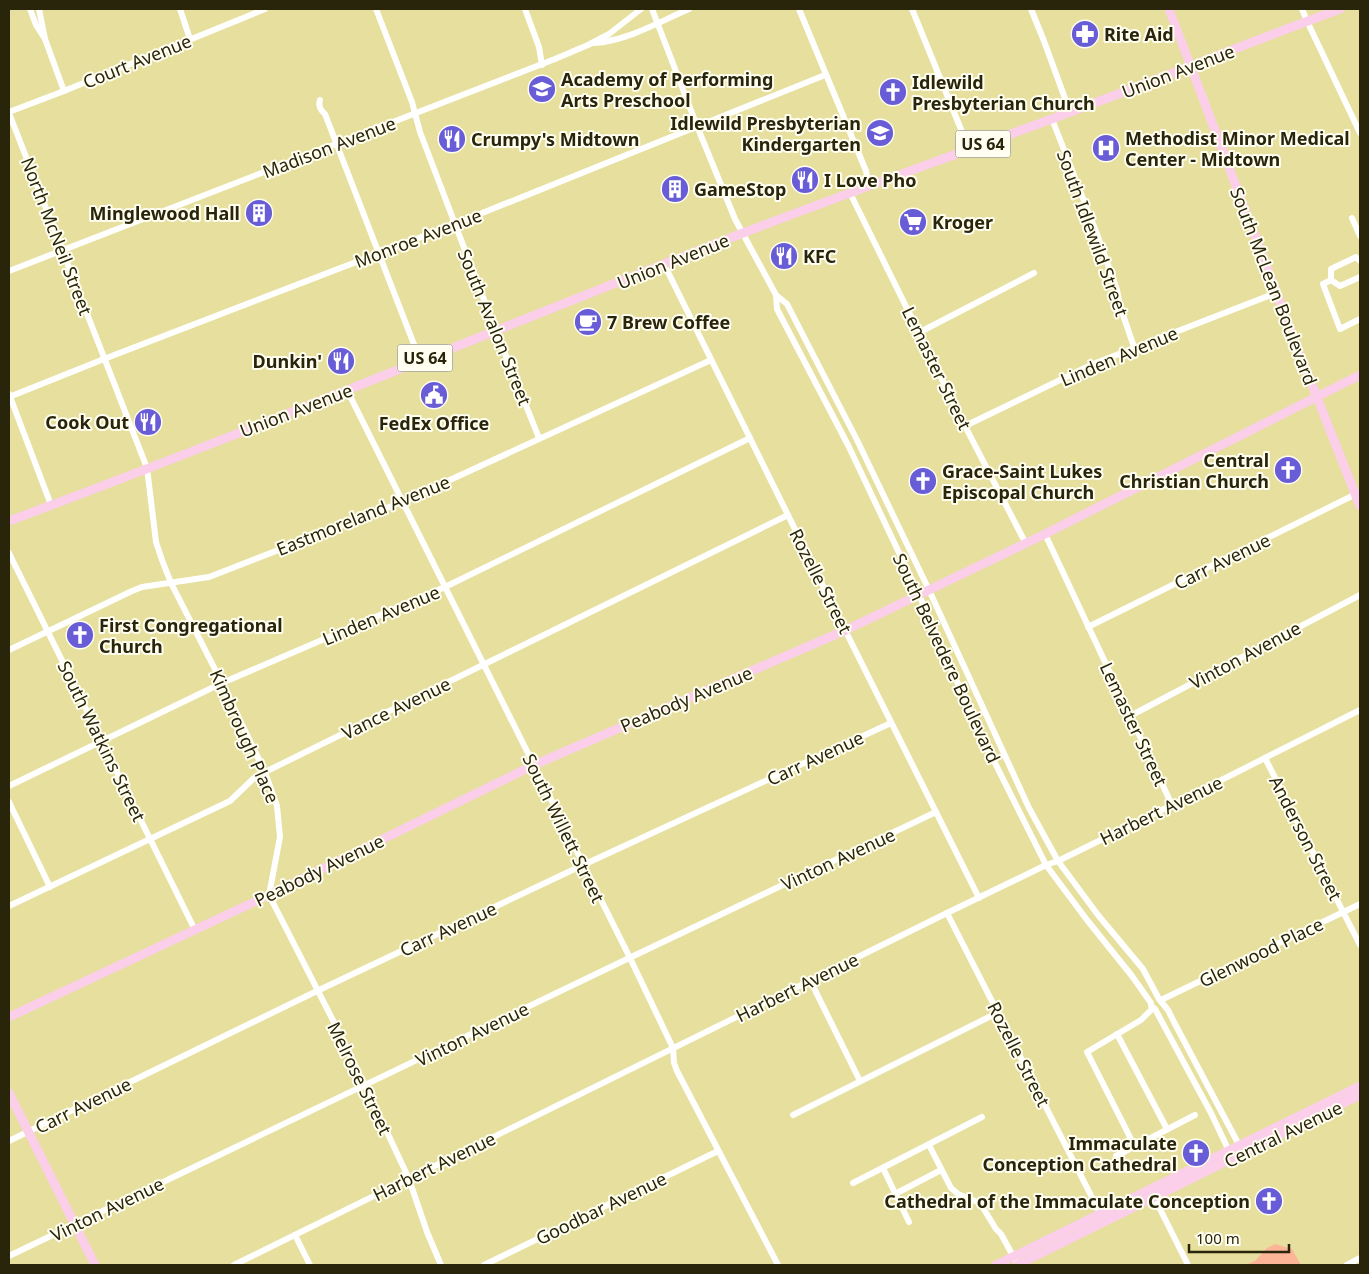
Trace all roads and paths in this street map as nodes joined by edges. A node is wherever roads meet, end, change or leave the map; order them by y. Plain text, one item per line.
1 (30, 9) edge
2 (39, 9) edge
3 (180, 9) edge
4 (265, 9) edge
5 (376, 9) edge
6 (525, 9) edge
7 (641, 9) edge
8 (652, 9) edge
9 (689, 9) edge
10 (799, 9) edge
11 (912, 9) edge
12 (1031, 9) edge
13 (1169, 9) edge
14 (1302, 9) edge
15 (1340, 9) edge
16 (1307, 21) junction
17 (657, 23) junction
18 (46, 39) junction
19 (190, 40) junction
20 (592, 43) junction
21 (542, 65) junction
22 (1190, 66) junction
23 (825, 75) junction
24 (64, 91) junction
25 (319, 98) dead end
26 (9, 112) edge
27 (1070, 112) junction
28 (415, 114) junction
29 (1052, 119) junction
30 (697, 126) junction
31 (1360, 133) edge
32 (336, 144) junction
33 (968, 149) junction
34 (869, 186) junction
35 (850, 193) junction
36 (1352, 218) dead end
37 (455, 224) junction
38 (743, 233) junction
39 (1360, 236) edge
40 (62, 250) junction
41 (379, 254) junction
42 (1360, 261) edge
43 (664, 264) junction
44 (9, 271) edge
45 (1034, 273) dead end
46 (1360, 277) edge
47 (1331, 280) junction
48 (1276, 293) junction
49 (776, 295) junction
50 (1360, 319) edge
51 (496, 331) junction
52 (920, 332) junction
53 (1134, 347) junction
54 (104, 358) junction
55 (420, 360) junction
56 (711, 360) junction
57 (1360, 375) edge
58 (347, 390) junction
59 (9, 396) edge
60 (1317, 398) junction
61 (965, 426) junction
62 (539, 438) junction
63 (750, 438) junction
64 (146, 468) junction
65 (1356, 494) junction
66 (402, 502) junction
67 (51, 505) junction
68 (1360, 506) edge
69 (788, 515) junction
70 (9, 521) edge
71 (1045, 534) junction
72 (1025, 542) junction
73 (9, 553) edge
74 (171, 583) junction
75 (445, 587) junction
76 (929, 590) junction
77 (919, 595) junction
78 (1360, 595) edge
79 (1088, 627) junction
80 (846, 630) junction
81 (47, 632) junction
82 (9, 650) edge
83 (484, 665) junction
84 (222, 683) junction
85 (1360, 710) edge
86 (1130, 716) junction
87 (989, 722) junction
88 (890, 723) junction
89 (977, 727) junction
90 (102, 742) junction
91 (1265, 758) junction
92 (534, 766) junction
93 (265, 772) junction
94 (9, 786) edge
95 (9, 802) edge
96 (1172, 805) junction
97 (936, 812) junction
98 (150, 839) junction
99 (1058, 861) junction
100 (584, 865) junction
101 (1046, 865) junction
102 (50, 887) junction
103 (269, 895) junction
104 (978, 898) junction
105 (1360, 904) edge
106 (9, 906) edge
107 (1344, 912) junction
108 (947, 913) junction
109 (195, 930) junction
110 (1360, 944) edge
111 (630, 958) junction
112 (810, 980) junction
113 (318, 991) junction
114 (1161, 1000) junction
115 (1153, 1006) junction
116 (997, 1013) junction
117 (9, 1017) edge
118 (1117, 1034) junction
119 (673, 1048) junction
120 (860, 1080) junction
121 (364, 1086) junction
122 (1360, 1086) edge
123 (9, 1093) edge
124 (1360, 1095) edge
125 (793, 1115) dead end
126 (1194, 1115) dead end
127 (982, 1117) dead end
128 (1167, 1129) junction
129 (29, 1131) junction
130 (9, 1141) edge
131 (928, 1145) junction
132 (1134, 1147) junction
133 (1239, 1150) junction
134 (718, 1151) junction
135 (1229, 1151) junction
136 (1116, 1156) dead end
137 (883, 1168) junction
138 (941, 1170) junction
139 (408, 1179) junction
140 (853, 1183) dead end
141 (895, 1194) junction
142 (1152, 1194) junction
143 (1103, 1218) junction
144 (909, 1222) dead end
145 (75, 1225) junction
146 (295, 1235) junction
147 (9, 1256) edge
148 (1360, 1258) edge
149 (1016, 1262) edge
150 (95, 1265) edge
151 (234, 1265) edge
152 (310, 1265) edge
153 (442, 1265) edge
154 (484, 1265) edge
155 (778, 1265) edge
156 (996, 1265) edge
157 (1188, 1265) edge
158 (1347, 1265) edge

1 - 18 street
2 - 18 street
3 - 19 street
4 - 19 street, Court Avenue
5 - 28 street, South Avalon Street
6 - 21 street
7 - 20 street, Madison Avenue
8 - 17 street, South Belvedere Boulevard
9 - 17 street
10 - 23 street
11 - 33 street
12 - 27 street
13 - 22 main road, South McLean Boulevard
14 - 16 street
15 - 16 main road, Union Avenue / US 64
16 - 22 main road, Union Avenue / US 64
16 - 31 street
17 - 20 street
17 - 30 street, South Belvedere Boulevard
18 - 24 street
19 - 24 street, Court Avenue
20 - 21 street, Madison Avenue
21 - 28 street, Madison Avenue
22 - 27 main road, Union Avenue / US 64
22 - 48 main road, South McLean Boulevard
23 - 30 street, Monroe Avenue
23 - 34 street
24 - 26 street, Court Avenue
25 - 32 street
26 - 40 street, North McNeil Street
27 - 29 main road, Union Avenue / US 64
28 - 32 street, Madison Avenue
28 - 37 street, South Avalon Street
29 - 33 main road, Union Avenue / US 64
29 - 53 street, South Idlewild Street
30 - 37 street, Monroe Avenue
30 - 38 street, South Belvedere Boulevard
32 - 40 street, Madison Avenue
32 - 41 street
33 - 34 main road, Union Avenue / US 64
34 - 35 main road, Union Avenue / US 64
35 - 38 main road, Union Avenue / US 64
35 - 52 street, Lemaster Street
36 - 39 street
37 - 41 street, Monroe Avenue
37 - 51 street, South Avalon Street
38 - 43 main road, Union Avenue / US 64
38 - 49 street, South Belvedere Boulevard
40 - 44 street, Madison Avenue
40 - 54 street, North McNeil Street
41 - 54 street, Monroe Avenue
41 - 55 street
42 - 47 street
43 - 51 main road, Union Avenue / US 64
43 - 56 street, Rozelle Street
45 - 52 street
46 - 47 street
47 - 50 street
48 - 53 street, Linden Avenue
48 - 60 main road, South McLean Boulevard
49 - 76 street, South Belvedere Boulevard
49 - 77 street, South Belvedere Boulevard
51 - 55 main road, Union Avenue / US 64
51 - 62 street, South Avalon Street
52 - 61 street, Lemaster Street
53 - 61 street, Linden Avenue
54 - 59 street, Monroe Avenue
54 - 64 street, North McNeil Street
55 - 58 main road, Union Avenue / US 64
56 - 62 street, Eastmoreland Avenue
56 - 63 street, Rozelle Street
57 - 60 main road, Peabody Avenue
58 - 64 main road, Union Avenue / US 64
58 - 66 street, South Willett Street
59 - 67 street
60 - 65 main road, South McLean Boulevard
60 - 71 main road, Peabody Avenue
61 - 72 street, Lemaster Street
62 - 66 street, Eastmoreland Avenue
63 - 69 street, Rozelle Street
63 - 75 street, Linden Avenue
64 - 67 main road, Union Avenue / US 64
64 - 74 street, Kimbrough Place
65 - 68 main road, South McLean Boulevard
65 - 79 street, Carr Avenue
66 - 74 street, Eastmoreland Avenue
66 - 75 street, South Willett Street
67 - 70 main road, Union Avenue / US 64
69 - 80 street, Rozelle Street
69 - 83 street, Vance Avenue
71 - 72 main road, Peabody Avenue
71 - 79 street, Lemaster Street
72 - 76 main road, Peabody Avenue
73 - 81 street, South Watkins Street
74 - 81 street, Eastmoreland Avenue
74 - 84 street, Kimbrough Place
75 - 83 street, South Willett Street
75 - 84 street, Linden Avenue
76 - 77 main road, Peabody Avenue
76 - 87 street, South Belvedere Boulevard
77 - 80 main road, Peabody Avenue
77 - 89 street, South Belvedere Boulevard
78 - 86 street, Vinton Avenue
79 - 86 street, Lemaster Street
80 - 88 street, Rozelle Street
80 - 92 main road, Peabody Avenue
81 - 82 street, Eastmoreland Avenue
81 - 90 street, South Watkins Street
83 - 92 street, South Willett Street
83 - 93 street, Vance Avenue
84 - 90 street, Linden Avenue
84 - 93 street, Kimbrough Place
85 - 91 street, Harbert Avenue
86 - 96 street, Lemaster Street
87 - 89 street
87 - 99 street, South Belvedere Boulevard
88 - 97 street, Rozelle Street
88 - 100 street, Carr Avenue
89 - 101 street, South Belvedere Boulevard
90 - 94 street, Linden Avenue
90 - 98 street, South Watkins Street
91 - 96 street, Harbert Avenue
91 - 107 street, Anderson Street
92 - 100 street, South Willett Street
92 - 103 main road, Peabody Avenue
93 - 98 street, Vance Avenue
93 - 103 street, Kimbrough Place
95 - 102 street
96 - 99 street, Harbert Avenue
97 - 104 street, Rozelle Street
97 - 111 street, Vinton Avenue
98 - 102 street, Vance Avenue
98 - 109 street, South Watkins Street
99 - 101 street, Harbert Avenue
99 - 114 street, South Belvedere Boulevard
100 - 111 street, South Willett Street
100 - 113 street, Carr Avenue
101 - 104 street, Harbert Avenue
101 - 115 street, South Belvedere Boulevard
102 - 106 street, Vance Avenue
103 - 109 main road, Peabody Avenue
103 - 113 street, Melrose Street
104 - 108 street, Harbert Avenue
105 - 107 street, Glenwood Place
107 - 110 street, Anderson Street
107 - 114 street, Glenwood Place
108 - 112 street, Harbert Avenue
108 - 116 street, Rozelle Street
109 - 117 main road, Peabody Avenue
111 - 119 street, South Willett Street
111 - 121 street, Vinton Avenue
112 - 119 street, Harbert Avenue
112 - 120 street
113 - 121 street, Melrose Street
113 - 129 street, Carr Avenue
114 - 115 street
114 - 133 street, South Belvedere Boulevard
115 - 118 street
115 - 135 street, South Belvedere Boulevard
116 - 120 street
116 - 143 street, Rozelle Street
118 - 128 street
118 - 132 street
119 - 134 street, South Willett Street
119 - 139 street, Harbert Avenue
120 - 125 street
121 - 139 street, Melrose Street
121 - 145 street, Vinton Avenue
122 - 133 main road, Central Avenue
123 - 129 main road
124 - 133 main road, Central Avenue
126 - 128 street
127 - 131 street
128 - 132 street
129 - 130 street, Carr Avenue
129 - 145 main road
131 - 137 street
131 - 138 street
132 - 136 street
133 - 135 main road, Central Avenue
133 - 142 main road, Central Avenue
134 - 154 street, Goodbar Avenue
134 - 155 street, South Willett Street
135 - 142 main road, Central Avenue
137 - 140 street
137 - 141 street
138 - 141 street
138 - 149 street
139 - 146 street, Harbert Avenue
139 - 153 street, Melrose Street
141 - 144 street
142 - 143 main road, Central Avenue
142 - 157 street
143 - 149 main road, Central Avenue
145 - 147 street, Vinton Avenue
145 - 150 main road
146 - 151 street, Harbert Avenue
146 - 152 street
148 - 158 street
149 - 156 main road, Central Avenue

